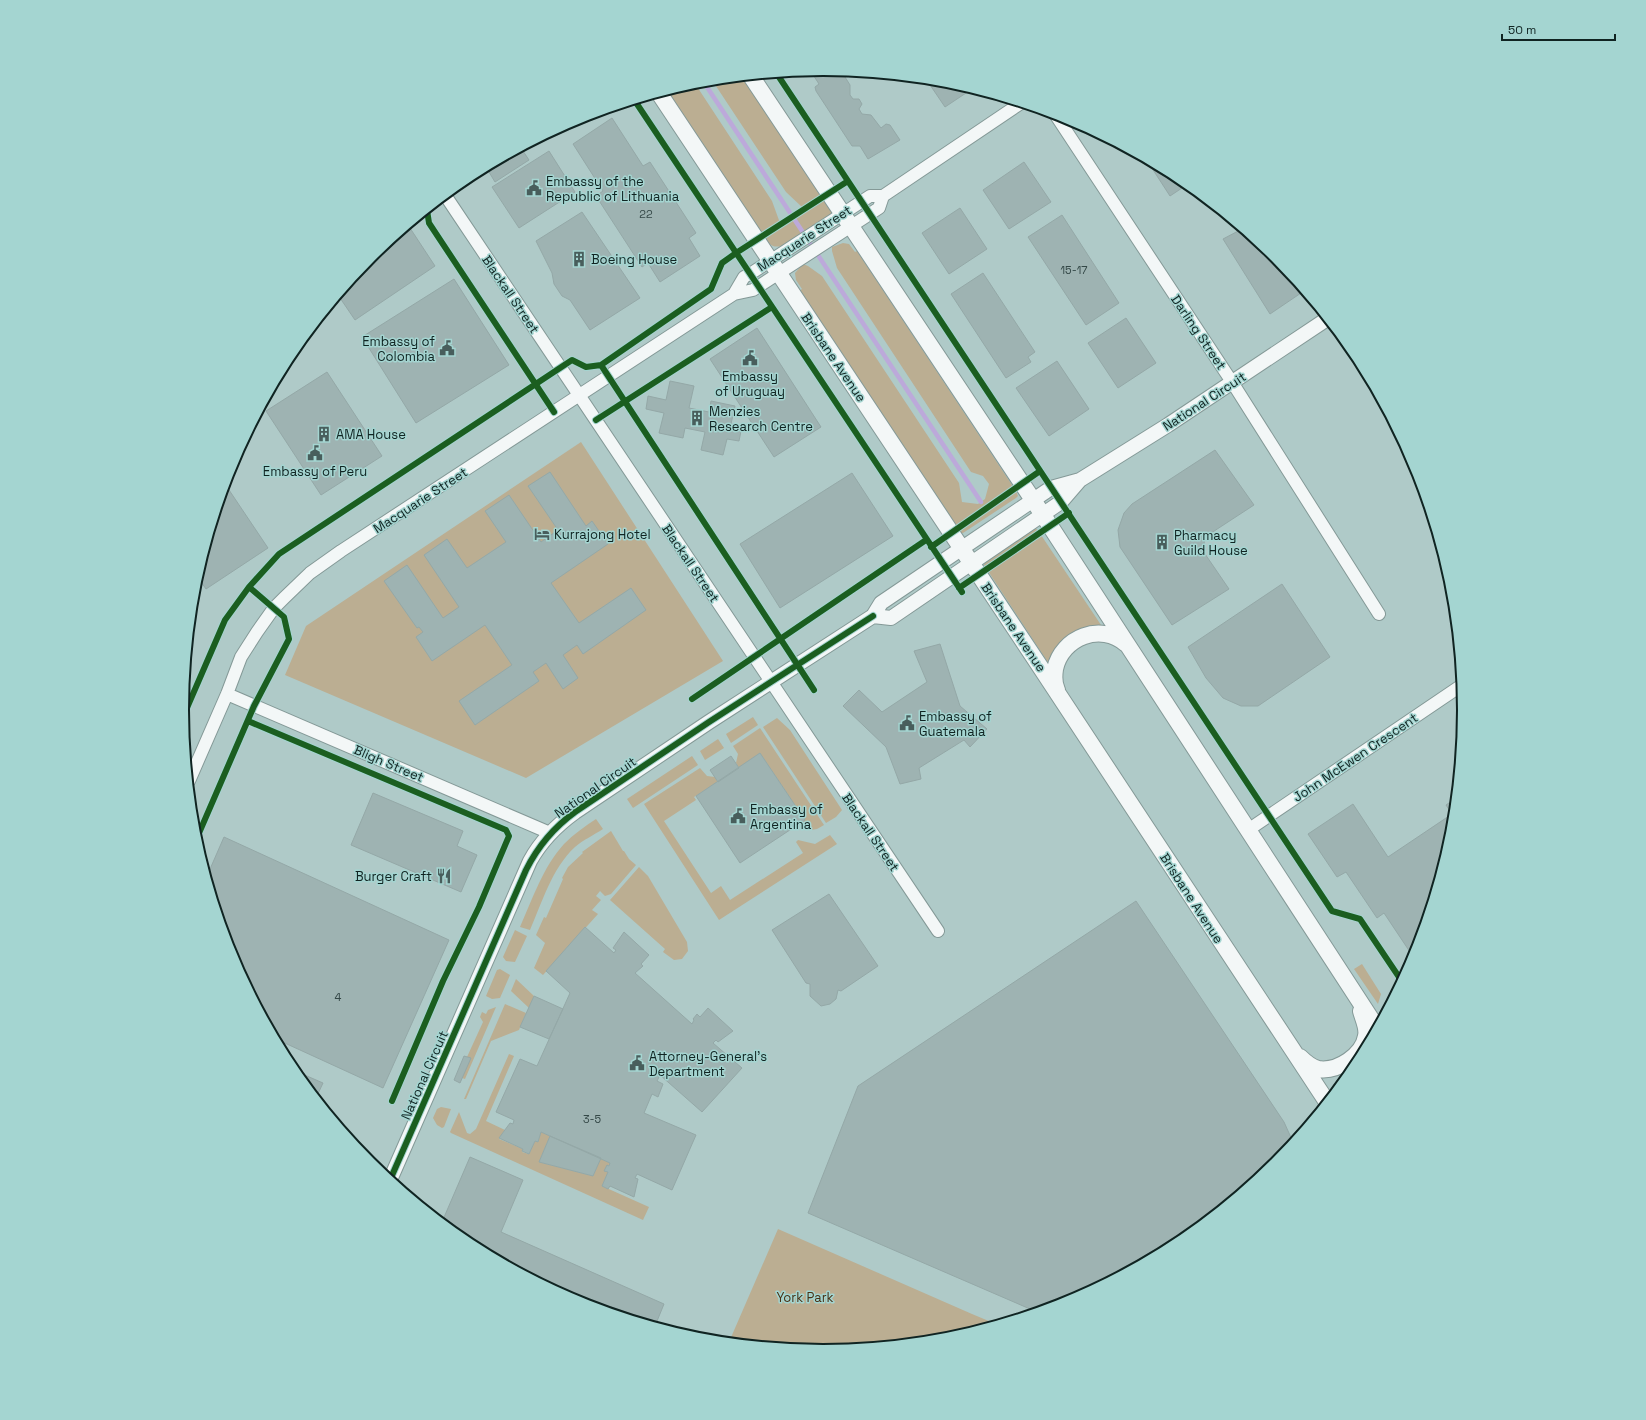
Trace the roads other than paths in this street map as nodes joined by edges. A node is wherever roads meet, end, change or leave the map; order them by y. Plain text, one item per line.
1 (753, 80) edge
2 (662, 97) edge
3 (1016, 107) edge
4 (1059, 121) edge
5 (448, 199) edge
6 (847, 220) junction
7 (775, 267) junction
8 (1324, 321) edge
9 (1232, 382) junction
10 (579, 395) junction
11 (1080, 480) junction
12 (1033, 500) junction
13 (1043, 515) junction
14 (962, 549) junction
15 (972, 563) junction
16 (1379, 614) dead end
17 (873, 616) junction
18 (1128, 646) junction
19 (771, 683) junction
20 (1456, 689) edge
21 (227, 694) junction
22 (1061, 699) junction
23 (192, 774) edge
24 (1248, 830) junction
25 (550, 833) junction
26 (938, 931) dead end
27 (1357, 998) junction
28 (1374, 1023) edge
29 (1365, 1038) edge
30 (1294, 1052) junction
31 (1354, 1056) edge
32 (1324, 1098) edge
33 (392, 1175) edge

1 - 6 main road
2 - 7 main road, Brisbane Avenue
3 - 6 street, Macquarie Street
4 - 9 street, Darling Street
5 - 10 street, Blackall Street
6 - 7 street, Macquarie Street
6 - 7 street, Macquarie Street
6 - 12 main road
7 - 10 street, Macquarie Street
7 - 14 main road, Brisbane Avenue
8 - 9 street, National Circuit
9 - 11 street, National Circuit
9 - 16 street, Darling Street
10 - 19 street, Blackall Street
10 - 21 street, Macquarie Street
11 - 12 street, National Circuit
11 - 13 street, National Circuit
12 - 13 main road
12 - 14 street, National Circuit
13 - 15 street, National Circuit
13 - 18 main road
14 - 15 main road, Brisbane Avenue
14 - 17 street, National Circuit
15 - 17 street, National Circuit
15 - 22 main road, Brisbane Avenue
17 - 19 street, National Circuit
18 - 22 main road
18 - 24 main road
19 - 25 street, National Circuit
19 - 26 street, Blackall Street
20 - 24 street, John McEwen Crescent
21 - 23 street, Macquarie Street
21 - 25 street, Bligh Street
22 - 30 main road, Brisbane Avenue
24 - 27 main road
25 - 33 street, National Circuit
27 - 28 main road
27 - 29 main road
30 - 31 main road
30 - 32 main road, Brisbane Avenue

